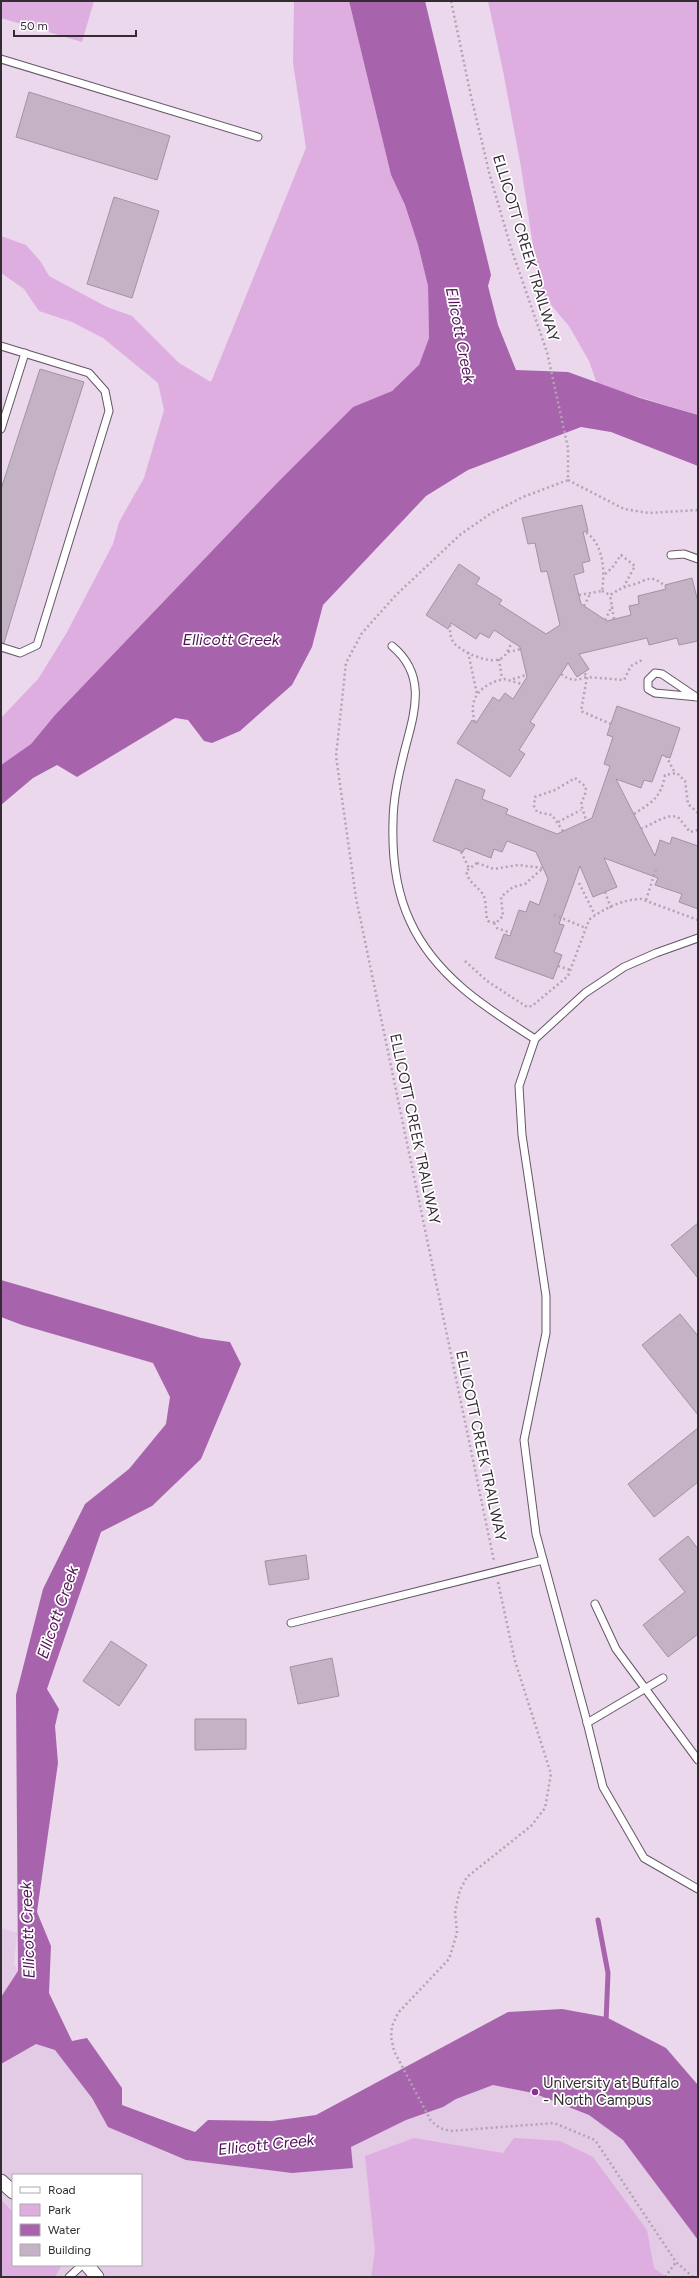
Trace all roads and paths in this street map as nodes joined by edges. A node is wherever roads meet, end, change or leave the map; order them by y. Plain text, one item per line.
1 (451, 1) edge
2 (1, 59) edge
3 (258, 137) dead end
4 (1, 346) edge
5 (25, 353) junction
6 (1, 429) edge
7 (568, 480) junction
8 (698, 510) edge
9 (585, 532) dead end
10 (671, 555) dead end
11 (698, 559) edge
12 (604, 574) junction
13 (624, 586) junction
14 (666, 587) dead end
15 (602, 591) junction
16 (590, 594) junction
17 (579, 595) dead end
18 (610, 595) junction
19 (584, 606) dead end
20 (612, 606) junction
21 (614, 619) dead end
22 (605, 620) dead end
23 (450, 625) dead end
24 (512, 642) dead end
25 (392, 646) dead end
26 (1, 647) edge
27 (521, 650) dead end
28 (468, 652) junction
29 (507, 652) junction
30 (499, 659) junction
31 (642, 660) dead end
32 (584, 672) dead end
33 (561, 674) dead end
34 (526, 675) dead end
35 (587, 677) junction
36 (502, 679) junction
37 (511, 680) junction
38 (522, 684) dead end
39 (477, 694) junction
40 (697, 697) edge
41 (475, 722) dead end
42 (611, 724) dead end
43 (666, 756) dead end
44 (675, 773) junction
45 (581, 810) junction
46 (698, 813) edge
47 (634, 814) dead end
48 (586, 820) dead end
49 (558, 822) junction
50 (641, 829) dead end
51 (698, 830) edge
52 (563, 831) dead end
53 (461, 852) dead end
54 (469, 868) junction
55 (656, 869) dead end
56 (579, 883) dead end
57 (605, 892) dead end
58 (646, 900) junction
59 (611, 908) junction
60 (554, 915) dead end
61 (595, 915) junction
62 (698, 920) edge
63 (494, 923) junction
64 (586, 928) junction
65 (510, 933) dead end
66 (698, 938) edge
67 (465, 961) dead end
68 (558, 966) dead end
69 (570, 970) junction
70 (535, 1039) junction
71 (543, 1560) junction
72 (496, 1571) junction
73 (595, 1604) dead end
74 (291, 1623) dead end
75 (663, 1678) dead end
76 (644, 1690) junction
77 (587, 1723) junction
78 (698, 1760) edge
79 (698, 1889) edge
80 (1, 2181) edge
81 (12, 2191) edge
82 (676, 2262) junction
83 (81, 2266) edge
84 (87, 2266) edge
85 (69, 2277) edge
86 (97, 2277) edge
87 (665, 2277) edge
88 (693, 2277) edge

1 - 7 path, ELLICOTT CREEK TRAILWAY
2 - 3 lane
4 - 5 lane
5 - 6 lane
5 - 26 lane
7 - 8 path
7 - 72 path, ELLICOTT CREEK TRAILWAY
9 - 12 path
10 - 11 lane
12 - 13 path
12 - 15 path
13 - 14 path
13 - 18 path
15 - 16 path
15 - 18 path
16 - 17 path
16 - 19 path
18 - 20 path
20 - 21 path
20 - 22 path
23 - 28 path
24 - 29 path
25 - 70 lane
27 - 29 path
28 - 30 path
28 - 39 path
29 - 30 path
30 - 36 path
31 - 35 path
32 - 35 path
33 - 35 path
34 - 37 path
35 - 42 path
36 - 37 path
36 - 39 path
37 - 38 path
39 - 41 path
40 - 40 lane
43 - 44 path
44 - 46 path
44 - 47 path
45 - 48 path
45 - 49 path
45 - 49 path
49 - 52 path
50 - 51 path
53 - 54 path
54 - 63 path
54 - 63 path
55 - 58 path
56 - 61 path
57 - 59 path
58 - 59 path
58 - 62 path
59 - 61 path
60 - 64 path
61 - 64 path
63 - 65 path
64 - 69 path
66 - 70 lane
67 - 69 path
68 - 69 path
70 - 71 lane
71 - 72 lane
71 - 77 lane
72 - 74 lane
72 - 82 path, ELLICOTT CREEK TRAILWAY
73 - 76 lane
75 - 76 lane
76 - 77 lane
76 - 78 lane
77 - 79 lane
80 - 81 street
82 - 87 path
82 - 88 path, ELLICOTT CREEK TRAILWAY
83 - 85 lane
84 - 86 street

